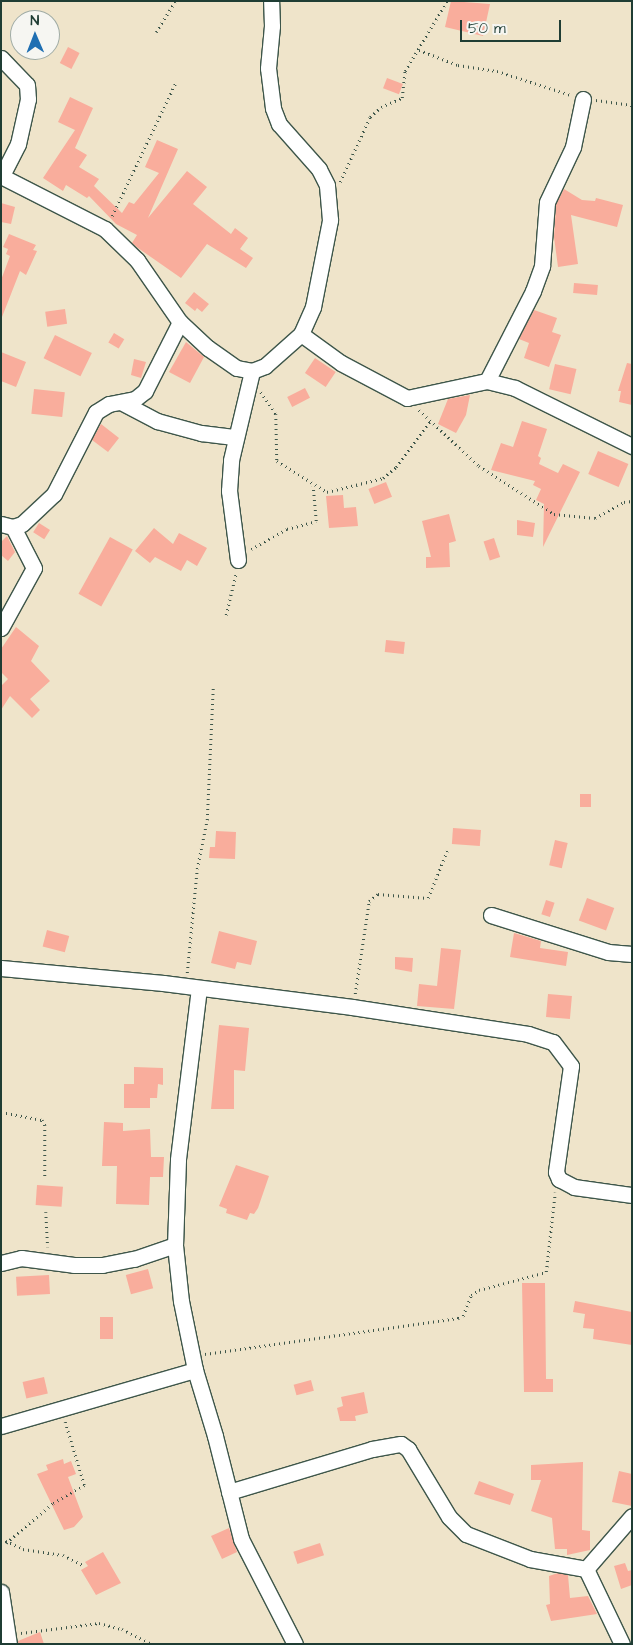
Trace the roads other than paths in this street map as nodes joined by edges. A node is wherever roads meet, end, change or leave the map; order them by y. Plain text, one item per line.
1 (271, 1) edge
2 (1, 58) edge
3 (583, 99) road end
4 (2, 176) edge
5 (180, 322) junction
6 (301, 334) junction
7 (251, 376) junction
8 (487, 381) junction
9 (121, 402) junction
10 (236, 437) junction
11 (632, 446) edge
12 (7, 525) edge
13 (238, 560) road end
14 (1, 628) edge
15 (491, 915) dead end
16 (632, 954) edge
17 (1, 968) edge
18 (192, 987) junction
19 (632, 1195) edge
20 (175, 1245) junction
21 (1, 1263) edge
22 (193, 1363) junction
23 (1, 1426) edge
24 (229, 1492) junction
25 (632, 1516) edge
26 (586, 1569) junction
27 (1, 1592) edge
28 (8, 1639) edge
29 (295, 1644) edge
30 (622, 1644) edge

1 - 6 street
2 - 4 street
3 - 8 street
4 - 5 street
5 - 7 street
5 - 9 street
6 - 7 street
6 - 8 street
7 - 10 street
8 - 11 street
9 - 10 street
9 - 12 street
10 - 13 street
12 - 14 street
15 - 16 street
17 - 18 street
18 - 19 street
18 - 20 street
20 - 21 street
20 - 22 street
22 - 23 street
22 - 24 street
24 - 26 street
24 - 29 street
25 - 26 street
26 - 30 street
27 - 28 street

